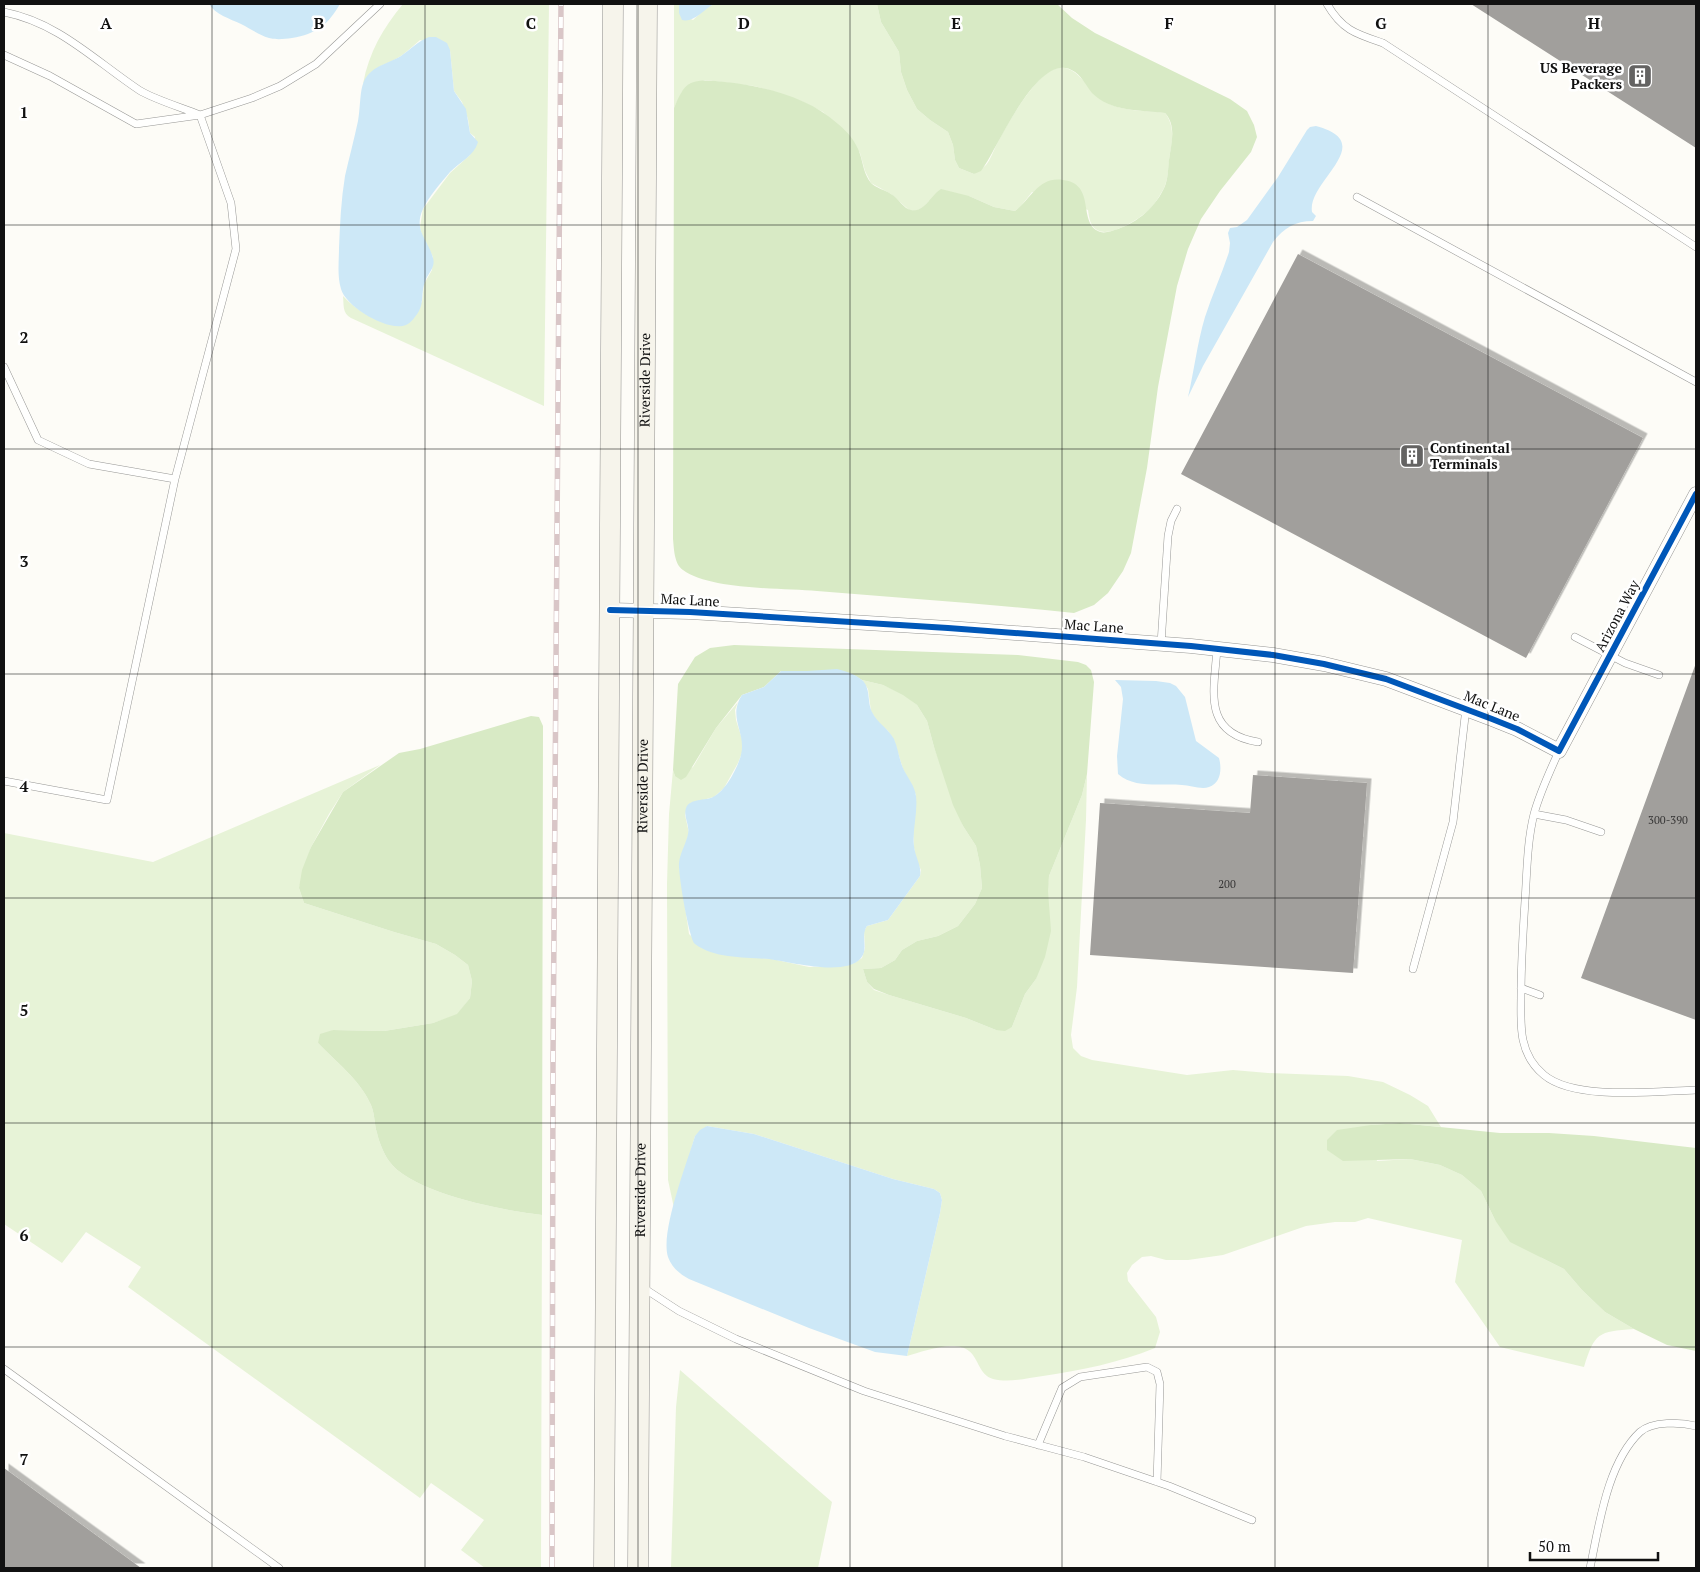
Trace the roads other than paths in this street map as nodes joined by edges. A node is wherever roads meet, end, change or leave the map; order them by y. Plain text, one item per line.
1 (380, 4) edge
2 (613, 4) edge
3 (647, 4) edge
4 (1327, 4) edge
5 (4, 12) edge
6 (4, 55) edge
7 (200, 115) junction
8 (1357, 198) dead end
9 (1696, 247) edge
10 (4, 367) edge
11 (1696, 382) edge
12 (175, 479) junction
13 (1696, 494) edge
14 (1176, 509) dead end
15 (610, 610) junction
16 (644, 610) junction
17 (1575, 637) dead end
18 (1161, 644) junction
19 (1217, 649) junction
20 (1610, 656) junction
21 (1659, 676) dead end
22 (1466, 708) junction
23 (1258, 742) dead end
24 (1560, 751) junction
25 (4, 781) edge
26 (1534, 814) junction
27 (1601, 832) dead end
28 (1414, 969) dead end
29 (1521, 988) junction
30 (1540, 995) dead end
31 (1696, 1090) edge
32 (640, 1285) junction
33 (4, 1369) edge
34 (1696, 1426) edge
35 (1038, 1445) junction
36 (1157, 1482) junction
37 (1252, 1520) dead end
38 (279, 1568) edge
39 (604, 1568) edge
40 (638, 1568) edge
41 (1590, 1568) edge

1 - 7 lane
2 - 15 main road
3 - 16 main road, Riverside Drive
4 - 9 lane
5 - 7 lane
6 - 7 lane
7 - 12 lane
8 - 11 lane
10 - 12 lane
12 - 25 lane
13 - 20 street, Arizona Way
14 - 18 lane
15 - 16 street, Mac Lane
15 - 39 main road
16 - 18 street, Mac Lane
16 - 32 main road, Riverside Drive
17 - 20 lane
18 - 19 street, Mac Lane
19 - 22 street, Mac Lane
19 - 23 lane
20 - 21 lane
20 - 24 street, Arizona Way
22 - 24 street, Mac Lane
22 - 28 lane
24 - 26 lane
26 - 27 lane
26 - 29 lane
29 - 30 lane
29 - 31 lane
32 - 35 lane
32 - 40 main road, Riverside Drive
33 - 38 lane
34 - 41 lane
35 - 36 lane
35 - 36 lane
36 - 37 lane

